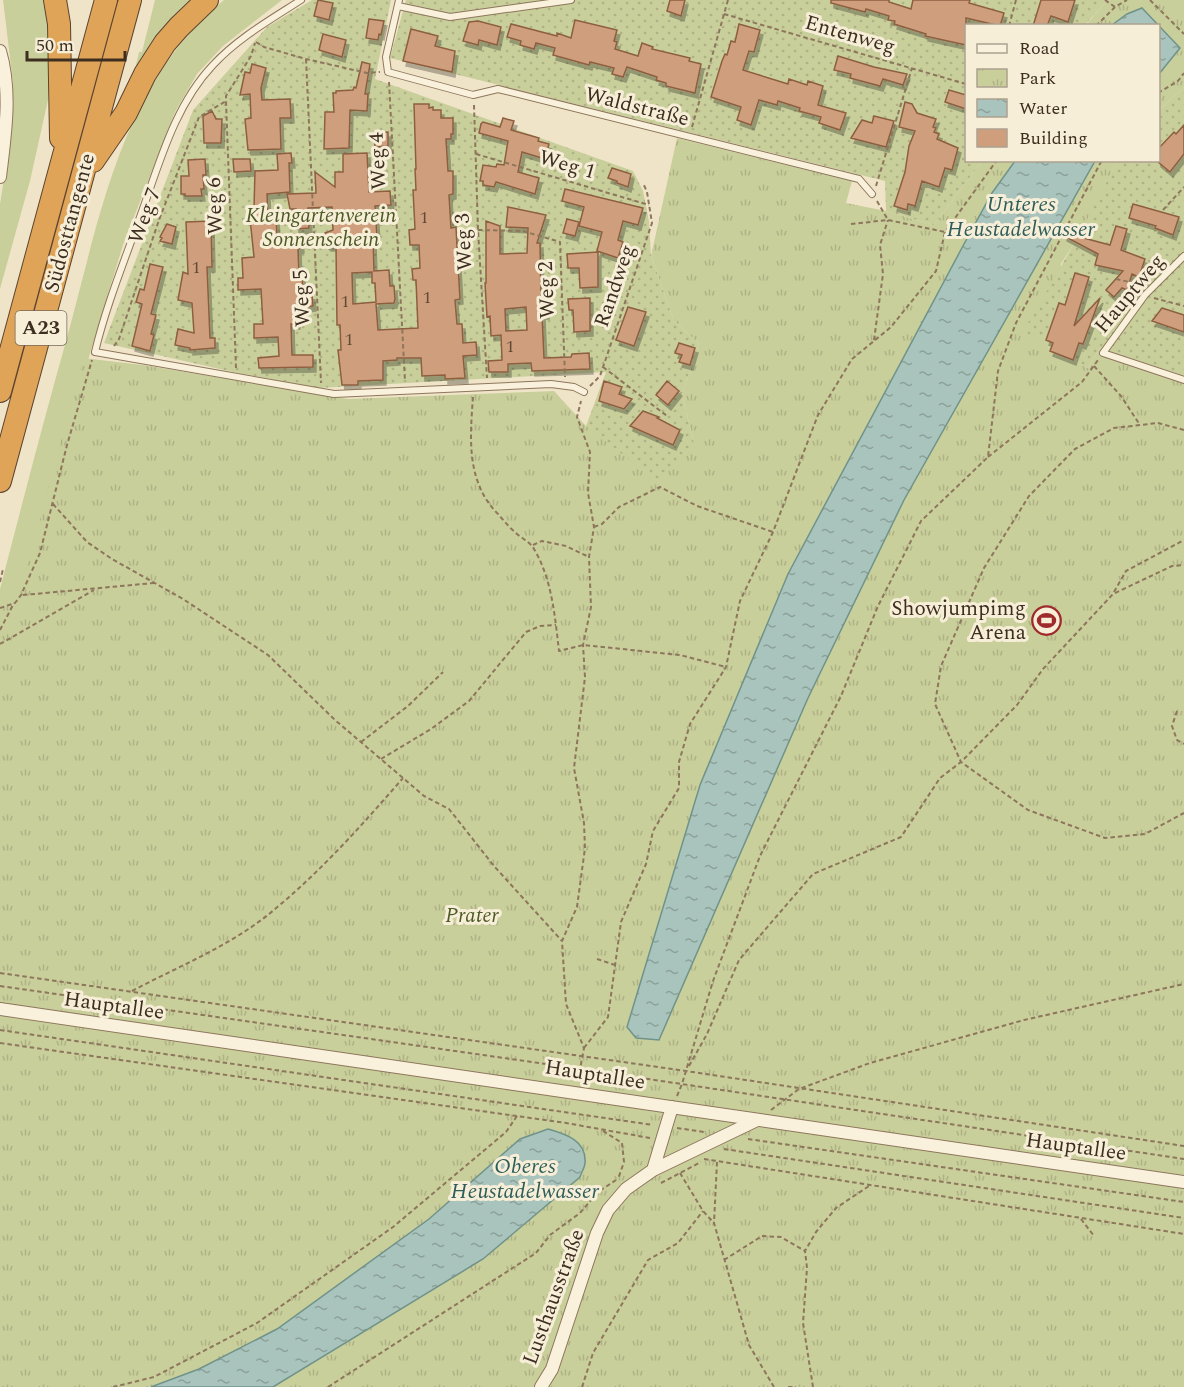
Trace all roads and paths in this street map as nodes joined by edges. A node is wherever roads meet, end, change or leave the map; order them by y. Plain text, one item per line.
1 (56, 0) edge
2 (106, 0) edge
3 (130, 0) edge
4 (207, 0) edge
5 (302, 0) edge
6 (571, 0) edge
7 (728, 0) edge
8 (1017, 0) edge
9 (1105, 0) edge
10 (1127, 0) edge
11 (1150, 0) edge
12 (399, 3) edge
13 (1115, 7) junction
14 (724, 14) junction
15 (1010, 24) edge
16 (1098, 24) edge
17 (1184, 34) edge
18 (0, 51) edge
19 (306, 59) junction
20 (912, 68) junction
21 (388, 72) junction
22 (1184, 73) edge
23 (965, 84) edge
24 (1160, 92) edge
25 (473, 95) junction
26 (226, 101) junction
27 (688, 136) junction
28 (476, 154) junction
29 (996, 162) edge
30 (1101, 162) edge
31 (62, 164) junction
32 (83, 175) junction
33 (0, 177) edge
34 (643, 183) dead end
35 (1184, 187) edge
36 (872, 194) junction
37 (649, 205) junction
38 (1163, 210) dead end
39 (888, 220) junction
40 (851, 224) dead end
41 (478, 230) junction
42 (945, 232) junction
43 (1184, 256) edge
44 (1116, 279) dead end
45 (1155, 285) junction
46 (1145, 295) junction
47 (1184, 306) edge
48 (874, 340) junction
49 (95, 352) junction
50 (1103, 353) junction
51 (109, 355) junction
52 (1094, 366) junction
53 (603, 367) junction
54 (237, 377) junction
55 (1184, 380) edge
56 (566, 386) junction
57 (487, 387) junction
58 (474, 388) junction
59 (0, 392) edge
60 (321, 392) junction
61 (406, 392) junction
62 (584, 392) junction
63 (667, 416) dead end
64 (1140, 425) junction
65 (1184, 430) edge
66 (988, 457) junction
67 (0, 481) edge
68 (53, 504) junction
69 (594, 527) junction
70 (773, 532) junction
71 (1184, 540) edge
72 (533, 545) junction
73 (589, 557) junction
74 (1184, 565) edge
75 (3, 569) dead end
76 (0, 582) edge
77 (154, 583) junction
78 (96, 589) junction
79 (1113, 594) junction
80 (21, 595) junction
81 (15, 603) junction
82 (0, 608) edge
83 (556, 625) junction
84 (0, 630) edge
85 (0, 644) edge
86 (583, 645) junction
87 (726, 667) junction
88 (443, 672) dead end
89 (1177, 711) dead end
90 (361, 742) junction
91 (1184, 744) edge
92 (381, 759) junction
93 (961, 762) junction
94 (403, 778) junction
95 (1184, 813) edge
96 (562, 941) junction
97 (597, 959) dead end
98 (615, 965) junction
99 (0, 973) edge
100 (1184, 984) edge
101 (0, 986) edge
102 (131, 992) junction
103 (0, 1009) edge
104 (0, 1030) edge
105 (0, 1043) edge
106 (584, 1048) junction
107 (583, 1058) junction
108 (581, 1069) junction
109 (686, 1071) junction
110 (682, 1084) junction
111 (799, 1089) junction
112 (576, 1092) junction
113 (786, 1100) junction
114 (672, 1107) junction
115 (517, 1116) junction
116 (756, 1120) junction
117 (666, 1126) junction
118 (600, 1129) junction
119 (725, 1135) junction
120 (662, 1141) junction
121 (702, 1146) junction
122 (1184, 1146) edge
123 (689, 1152) junction
124 (1184, 1159) edge
125 (706, 1160) junction
126 (717, 1162) junction
127 (653, 1170) junction
128 (680, 1173) junction
129 (627, 1177) dead end
130 (618, 1179) junction
131 (1184, 1182) edge
132 (661, 1183) dead end
133 (869, 1186) junction
134 (1184, 1202) edge
135 (703, 1211) junction
136 (1184, 1218) edge
137 (1081, 1219) junction
138 (714, 1223) junction
139 (1184, 1234) edge
140 (1094, 1236) dead end
141 (805, 1251) junction
142 (724, 1260) junction
143 (112, 1387) edge
144 (328, 1387) edge
145 (540, 1387) edge
146 (582, 1387) edge
147 (774, 1387) edge
148 (788, 1387) edge
149 (796, 1387) edge
150 (813, 1387) edge

1 - 31 highway
2 - 31 highway, Südosttangente / A23
3 - 32 highway, Südosttangente / A23
4 - 32 highway
5 - 49 lane
6 - 12 lane
7 - 14 path
8 - 15 path
9 - 13 path
10 - 13 path
11 - 17 path
12 - 21 lane
13 - 16 path
14 - 20 path, Entenweg
14 - 27 path
18 - 33 street
19 - 21 path
19 - 26 path, Weg 6
19 - 60 path, Weg 5
20 - 23 path, Entenweg
20 - 36 path
21 - 25 lane, Waldstraße
21 - 61 path, Weg 4
22 - 24 path
25 - 27 lane, Waldstraße
25 - 28 path, Weg 3
26 - 51 path, Weg 7
26 - 54 path, Weg 6
27 - 36 lane, Waldstraße
28 - 37 path, Weg 1
28 - 41 path, Weg 3
29 - 42 path
30 - 66 path
31 - 59 highway, Südosttangente / A23
32 - 67 highway, Südosttangente / A23
34 - 37 path, Randweg
35 - 38 path
36 - 39 path
37 - 53 path, Randweg
39 - 40 path
39 - 42 path
39 - 48 path
41 - 56 path, Weg 2
41 - 57 path, Weg 3
42 - 48 path
43 - 45 lane, Hauptweg
44 - 45 path
45 - 46 lane, Hauptweg
46 - 47 path
46 - 50 lane, Hauptweg
48 - 70 path
49 - 51 lane
49 - 68 path
50 - 52 path
50 - 55 lane
51 - 54 lane
52 - 64 path
52 - 66 path
53 - 62 path, Randweg
53 - 63 path
54 - 60 lane
56 - 57 lane
56 - 62 lane
57 - 58 lane
58 - 61 lane
58 - 72 path
60 - 61 lane
62 - 69 path
64 - 65 path
64 - 93 path
66 - 109 path
68 - 77 path
68 - 80 path
69 - 70 path
69 - 73 path
70 - 87 path
71 - 79 path
72 - 73 path
72 - 83 path
73 - 86 path
74 - 79 path
75 - 76 path
77 - 78 path
77 - 90 path
78 - 80 path
78 - 85 path
79 - 93 path
80 - 81 path
81 - 82 path
81 - 84 path
83 - 86 path
83 - 92 path
86 - 87 path
86 - 96 path
87 - 98 path
88 - 90 path
89 - 91 path
90 - 92 path
92 - 94 path
93 - 95 path
93 - 109 path
94 - 96 path
94 - 102 path
96 - 106 path
97 - 98 path
98 - 106 path
99 - 102 path
100 - 111 path
101 - 108 path
102 - 107 path
103 - 112 street, Hauptallee
104 - 117 path
105 - 115 path
106 - 107 path
107 - 108 path
107 - 109 path
108 - 110 path
108 - 112 path
109 - 110 path
109 - 111 path
110 - 113 path
110 - 114 path
111 - 113 path
111 - 122 path
112 - 114 street, Hauptallee
113 - 116 path
113 - 124 path
114 - 116 street, Hauptallee
114 - 117 street
115 - 118 path
115 - 143 path
116 - 119 street, Lusthausstraße
116 - 131 street, Hauptallee
117 - 119 path
117 - 120 street
118 - 120 path
118 - 130 path
119 - 121 street, Lusthausstraße
119 - 134 path
120 - 127 street
121 - 123 street, Lusthausstraße
121 - 136 path
123 - 125 path
123 - 127 street, Lusthausstraße
125 - 126 path
125 - 128 path
126 - 133 path
126 - 138 path
127 - 145 street, Lusthausstraße
128 - 132 path
128 - 135 path
129 - 130 path
130 - 144 path
133 - 137 path
133 - 141 path
135 - 138 path
135 - 146 path
137 - 139 path
137 - 140 path
138 - 142 path
141 - 142 path
141 - 150 path
142 - 147 path
148 - 149 path

